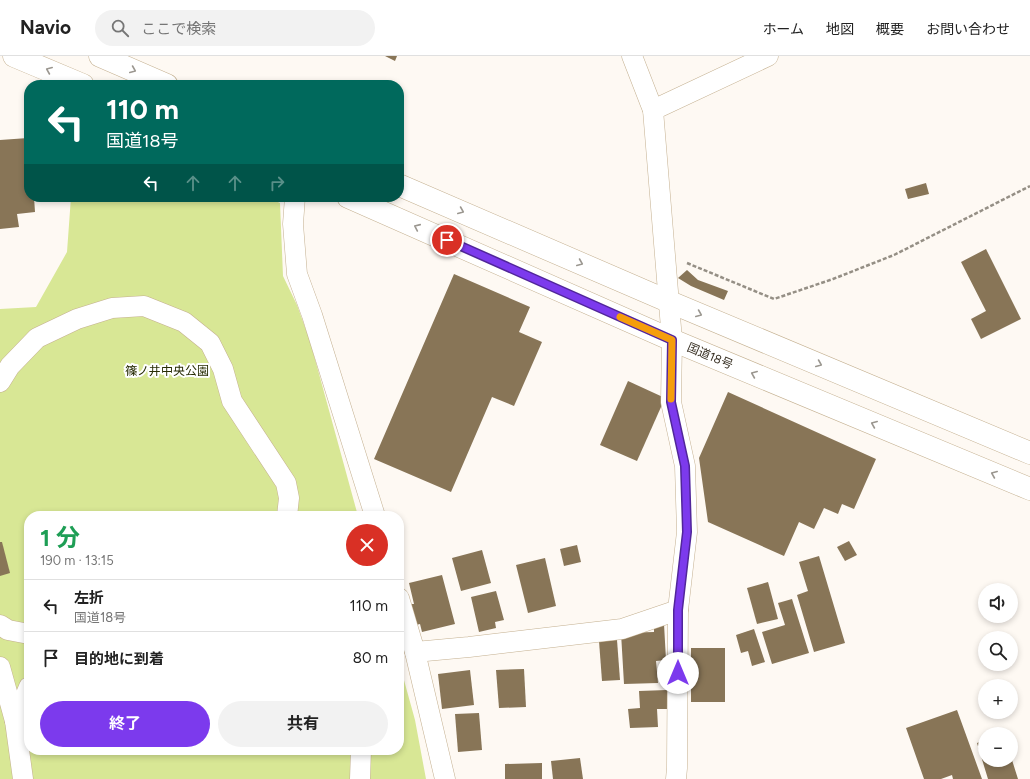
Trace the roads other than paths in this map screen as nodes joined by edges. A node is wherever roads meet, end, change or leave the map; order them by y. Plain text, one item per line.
1 (14, 56) edge
2 (100, 56) edge
3 (632, 56) edge
4 (768, 56) edge
5 (71, 80) edge
6 (155, 80) edge
7 (653, 110) junction
8 (404, 187) edge
9 (295, 202) edge
10 (359, 202) edge
11 (670, 302) junction
12 (672, 340) junction
13 (0, 382) edge
14 (1030, 453) edge
15 (1030, 489) edge
16 (288, 511) edge
17 (373, 511) edge
18 (678, 610) junction
19 (404, 615) edge
20 (0, 625) edge
21 (24, 633) edge
22 (415, 652) junction
23 (0, 666) edge
24 (24, 699) edge
25 (15, 721) junction
26 (361, 755) edge
27 (23, 779) edge
28 (360, 779) edge
29 (445, 779) edge
30 (676, 779) edge

5 -> 1 highway
2 -> 6 highway
3 - 7 street
4 - 7 street
7 - 11 street
8 -> 11 highway
9 - 17 street
12 -> 10 highway, 国道18号
11 - 12 street
11 -> 14 highway
15 -> 12 highway, 国道18号
12 - 18 street
13 - 16 street
18 - 22 street
18 - 30 street
19 - 22 street
20 - 21 street
22 - 29 street
23 - 25 street
24 - 25 street
25 - 27 street
26 - 28 street

